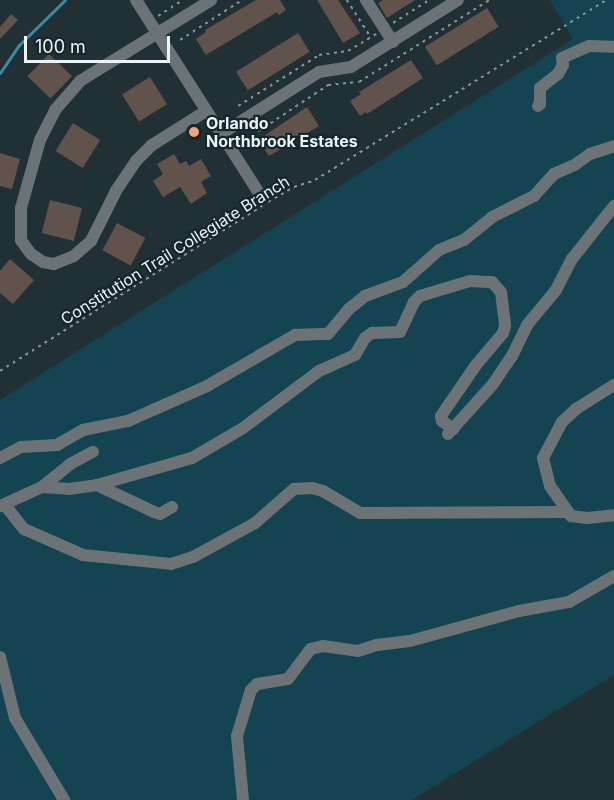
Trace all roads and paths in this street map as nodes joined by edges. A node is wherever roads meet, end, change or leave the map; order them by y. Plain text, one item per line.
1 (136, 0) edge
2 (183, 0) edge
3 (211, 0) edge
4 (242, 0) edge
5 (347, 0) edge
6 (366, 0) edge
7 (429, 0) edge
8 (458, 0) edge
9 (607, 0) edge
10 (149, 21) junction
11 (384, 29) junction
12 (157, 34) junction
13 (371, 37) junction
14 (180, 40) dead end
15 (393, 42) junction
16 (614, 47) edge
17 (238, 106) dead end
18 (538, 106) dead end
19 (206, 111) junction
20 (221, 134) junction
21 (614, 146) edge
22 (260, 195) dead end
23 (614, 206) edge
24 (0, 371) edge
25 (614, 385) edge
26 (93, 452) dead end
27 (0, 458) edge
28 (97, 484) junction
29 (42, 487) junction
30 (3, 506) edge
31 (171, 507) dead end
32 (567, 512) junction
33 (614, 515) edge
34 (614, 576) edge
35 (0, 657) edge
36 (64, 800) edge
37 (243, 800) edge

1 - 10 street
2 - 10 path
3 - 12 street
4 - 14 path
5 - 13 path
6 - 11 street
7 - 11 path
8 - 15 street
9 - 24 path, Constitution Trail Collegiate Branch
10 - 12 street
11 - 13 path
11 - 15 street
12 - 19 street
12 - 19 street
13 - 17 path
15 - 20 street
16 - 18 street
19 - 20 street
20 - 22 street
21 - 27 street
23 - 28 street
25 - 32 street
26 - 29 street
28 - 29 street
28 - 31 street
29 - 30 street
30 - 32 street
32 - 33 street
34 - 37 street
35 - 36 street

